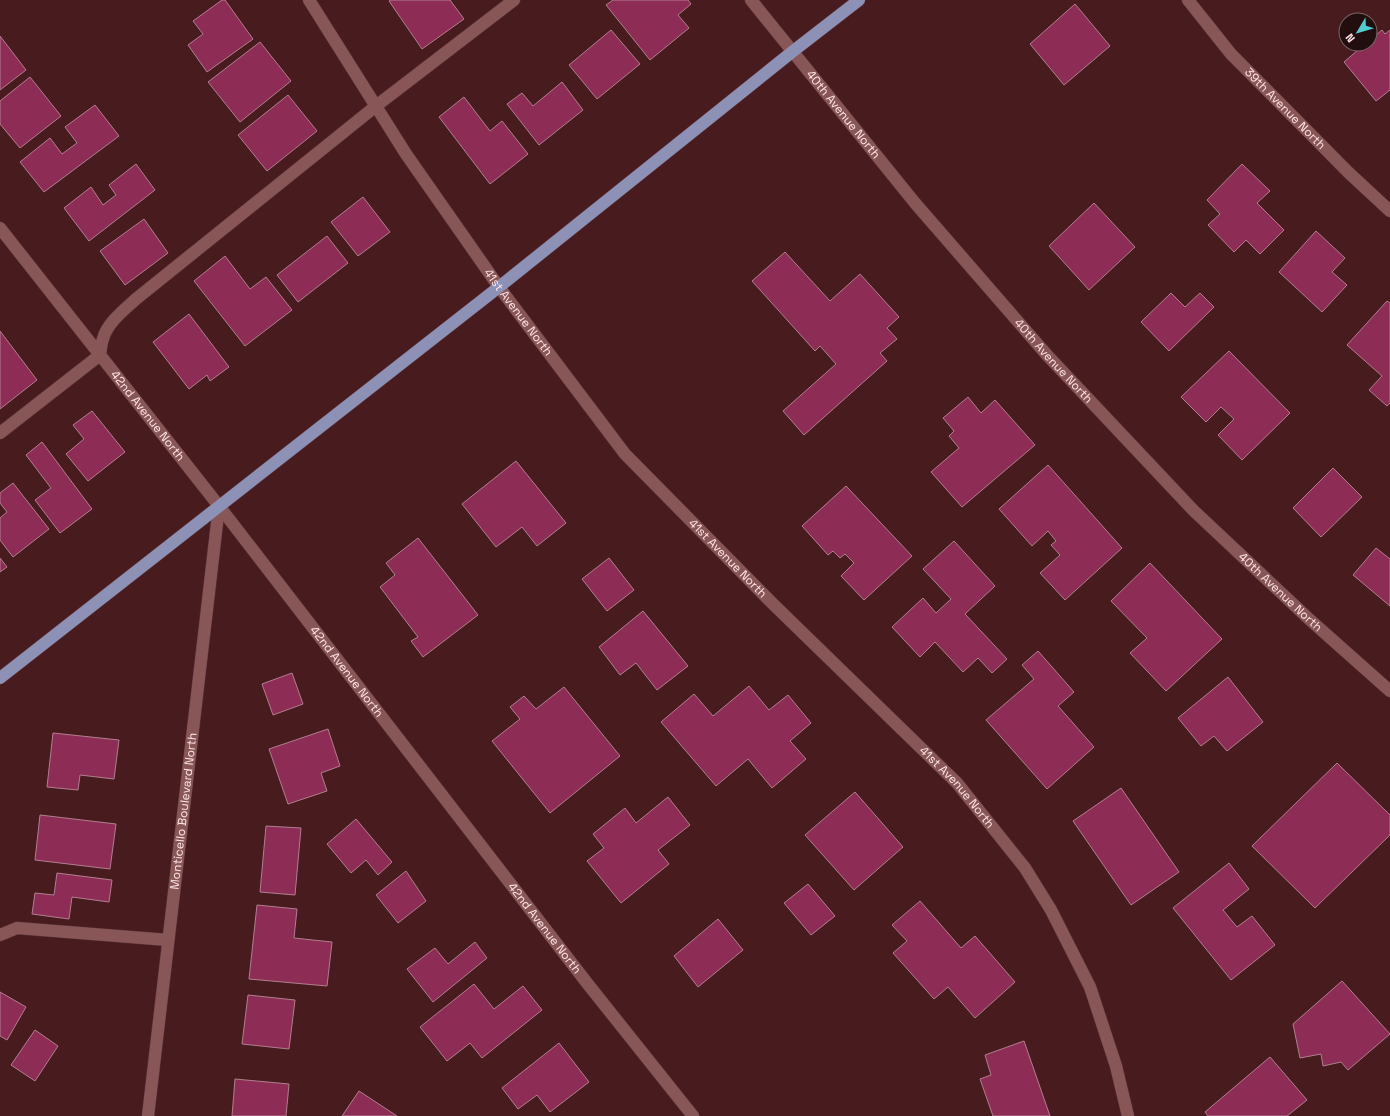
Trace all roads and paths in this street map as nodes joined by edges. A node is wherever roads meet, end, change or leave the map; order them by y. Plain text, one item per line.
1 (309, 0) edge
2 (514, 0) edge
3 (751, 0) edge
4 (859, 0) edge
5 (1188, 0) edge
6 (792, 52) junction
7 (376, 106) junction
8 (1390, 211) edge
9 (0, 228) edge
10 (499, 287) junction
11 (100, 355) junction
12 (0, 433) edge
13 (219, 506) junction
14 (0, 678) edge
15 (1390, 691) edge
16 (0, 935) edge
17 (168, 940) junction
18 (148, 1116) edge
19 (693, 1116) edge
20 (1128, 1116) edge

1 - 7 street, 41st Avenue North
2 - 7 street
3 - 6 street, 40th Avenue North
4 - 6 main road
5 - 8 street, 39th Avenue North
6 - 10 main road
6 - 15 street, 40th Avenue North
7 - 10 street, 41st Avenue North
7 - 11 street
9 - 11 street, 42nd Avenue North
10 - 13 main road
10 - 20 street, 41st Avenue North
11 - 12 street
11 - 13 street, 42nd Avenue North
13 - 14 main road
13 - 17 street, Monticello Boulevard North
13 - 19 street, 42nd Avenue North
16 - 17 street
17 - 18 street, Monticello Boulevard North

